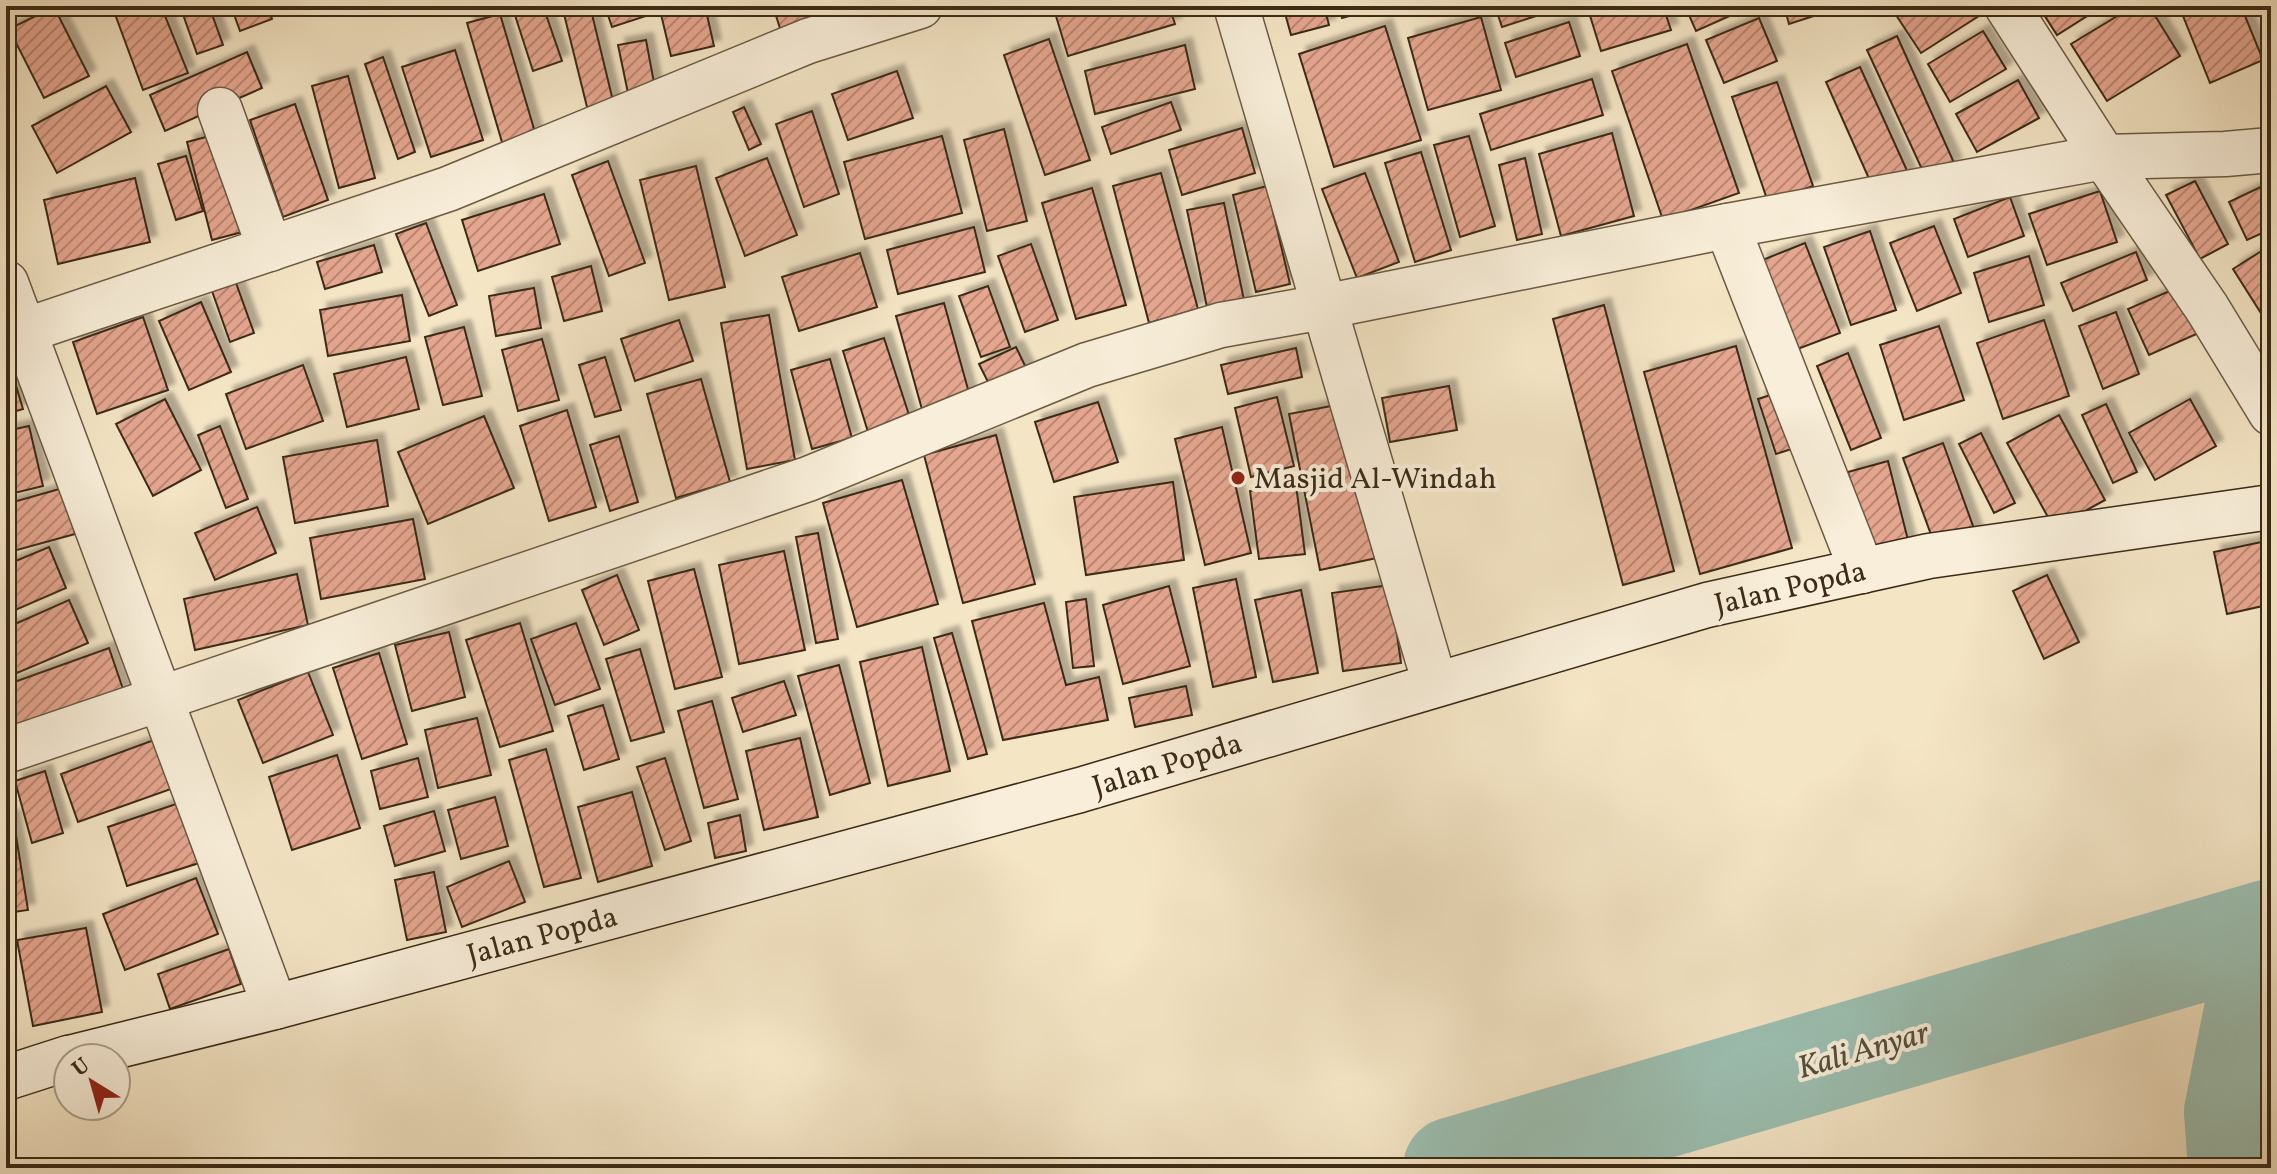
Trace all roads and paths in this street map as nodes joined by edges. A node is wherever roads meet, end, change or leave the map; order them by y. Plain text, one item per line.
1 (920, 6) edge
2 (1236, 6) edge
3 (2007, 6) edge
4 (220, 110) dead end
5 (2271, 150) edge
6 (2104, 157) junction
7 (1727, 226) junction
8 (270, 249) junction
9 (6, 283) edge
10 (1323, 307) junction
11 (15, 334) edge
12 (2271, 413) edge
13 (2271, 507) edge
14 (1862, 571) junction
15 (1435, 684) junction
16 (160, 699) junction
17 (6, 751) edge
18 (275, 1007) junction
19 (38, 1064) edge

1 - 8 street
2 - 10 street
3 - 6 street
4 - 8 street
5 - 6 street
6 - 7 street
6 - 12 street
7 - 10 street
7 - 14 street
8 - 11 street
9 - 11 street
10 - 15 street
10 - 16 street
11 - 16 street
13 - 14 street, Jalan Popda
14 - 15 street, Jalan Popda
15 - 18 street, Jalan Popda
16 - 17 street
16 - 18 street
18 - 19 street, Jalan Popda

